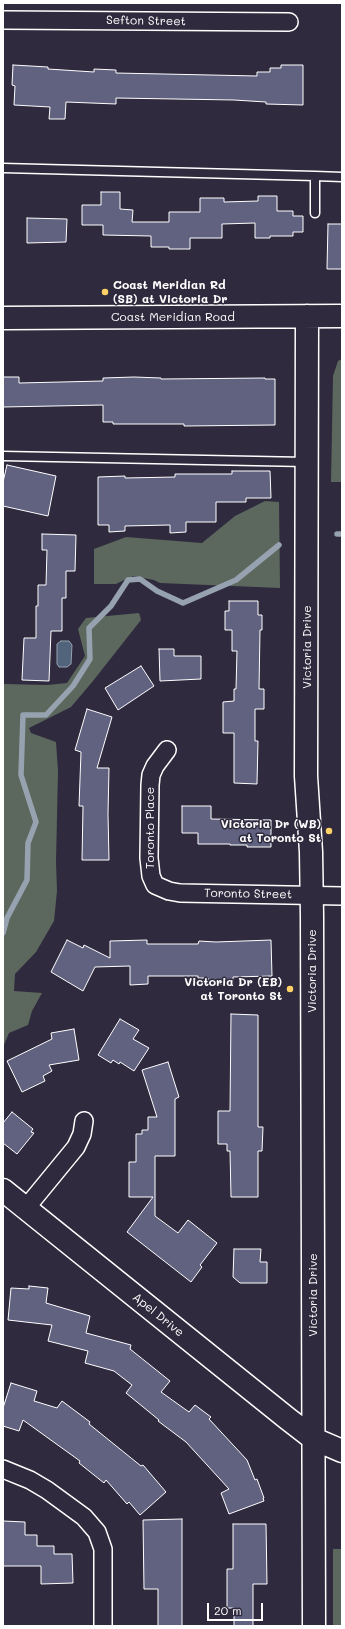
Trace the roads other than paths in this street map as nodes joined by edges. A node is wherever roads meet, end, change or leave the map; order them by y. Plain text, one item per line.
1 (3, 20) edge
2 (289, 22) dead end
3 (3, 168) edge
4 (315, 176) junction
5 (342, 177) edge
6 (315, 213) dead end
7 (307, 316) junction
8 (342, 316) edge
9 (3, 318) edge
10 (3, 456) edge
11 (307, 462) junction
12 (167, 750) dead end
13 (155, 885) joint
14 (311, 895) junction
15 (342, 896) edge
16 (84, 1121) dead end
17 (3, 1190) edge
18 (26, 1208) junction
19 (314, 1439) junction
20 (342, 1451) edge
21 (3, 1469) edge
22 (103, 1626) edge
23 (314, 1626) edge

1 - 2 street, Sefton Street
3 - 4 lane
4 - 5 lane
4 - 6 lane
7 - 8 main road, Coast Meridian Road
7 - 9 main road, Coast Meridian Road
7 - 11 main road, Victoria Drive
10 - 11 lane
11 - 14 main road, Victoria Drive
12 - 13 street, Toronto Place
13 - 14 street, Toronto Street
14 - 15 street, Toronto Street
14 - 19 main road, Victoria Drive
16 - 18 street
17 - 18 main road, Apel Drive
18 - 19 main road, Apel Drive
19 - 20 main road, Apel Drive
19 - 23 main road, Victoria Drive
21 - 22 street

